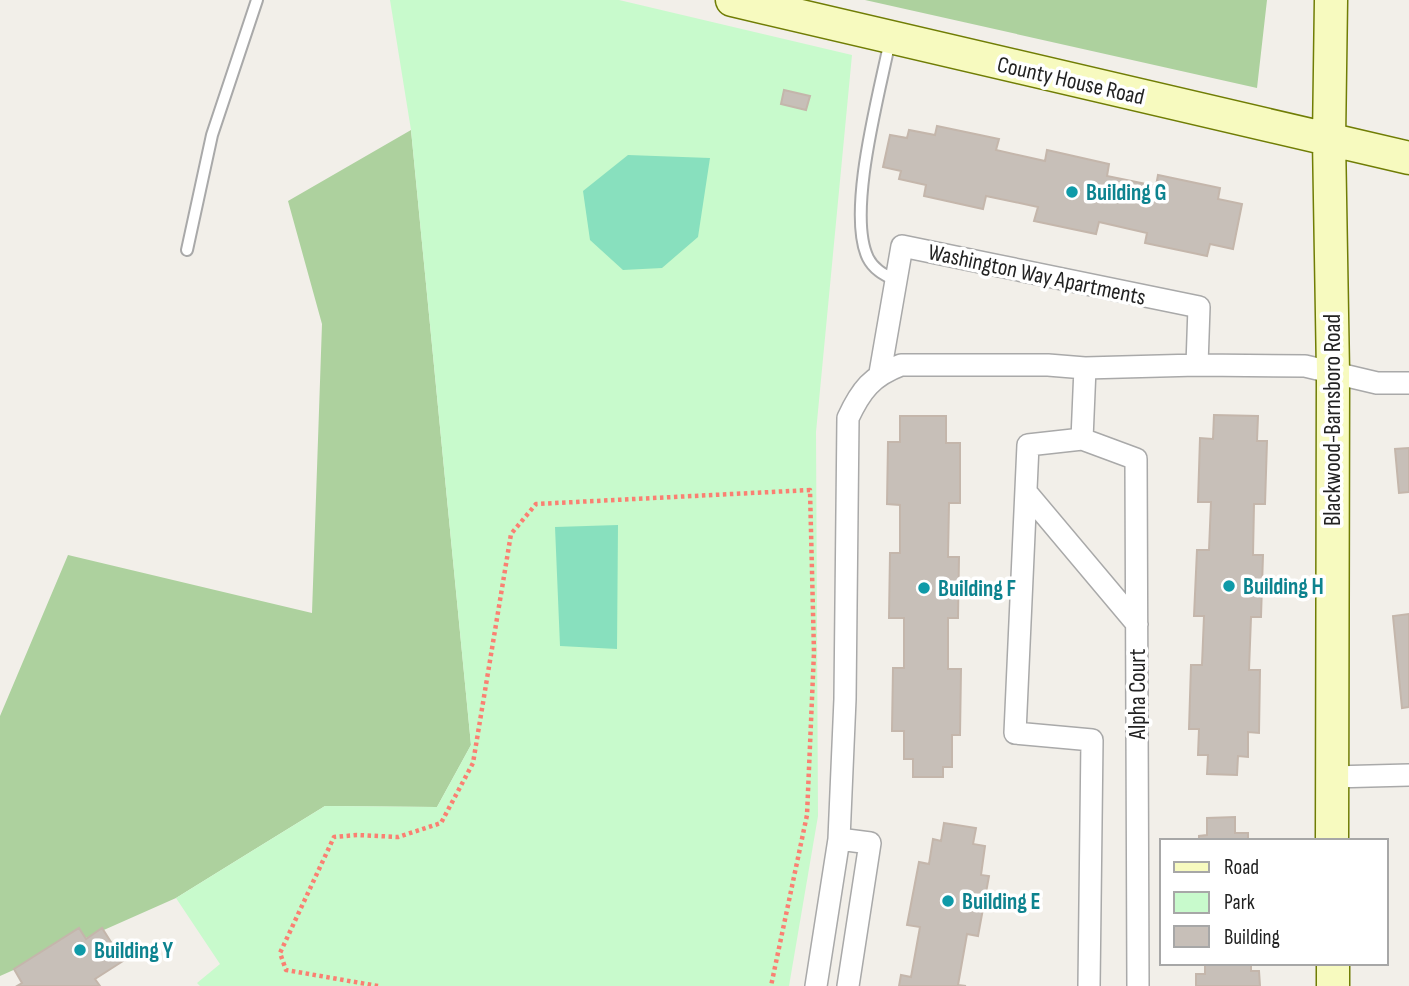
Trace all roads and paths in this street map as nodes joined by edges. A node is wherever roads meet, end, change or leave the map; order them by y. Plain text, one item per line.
1 (257, 0) edge
2 (732, 0) edge
3 (1331, 0) edge
4 (891, 38) junction
5 (1329, 139) junction
6 (1409, 158) edge
7 (187, 250) dead end
8 (896, 281) junction
9 (1197, 365) junction
10 (1085, 368) junction
11 (880, 373) junction
12 (1333, 373) junction
13 (1409, 383) edge
14 (1083, 439) junction
15 (1026, 492) junction
16 (1136, 624) junction
17 (1409, 775) edge
18 (1332, 777) junction
19 (839, 839) junction
20 (1332, 839) edge
21 (1333, 965) edge
22 (378, 986) edge
23 (771, 986) edge
24 (816, 986) edge
25 (848, 986) edge
26 (1089, 986) edge
27 (1138, 986) edge
28 (1333, 986) edge

1 - 7 lane
2 - 4 main road, County House Road
3 - 5 main road, Blackwood-Barnsboro Road
4 - 5 main road, County House Road
4 - 8 lane
5 - 6 main road, County House Road
5 - 12 main road, Blackwood-Barnsboro Road
8 - 9 street, Washington Way Apartments
8 - 11 street, Washington Way Apartments
9 - 10 street
9 - 12 street
10 - 11 street
10 - 14 street
11 - 19 street, Washington Way Apartments
12 - 13 street
12 - 18 main road, Blackwood-Barnsboro Road
14 - 15 street
14 - 16 street, Alpha Court
15 - 16 street
15 - 26 street
16 - 27 street, Alpha Court
17 - 18 street
18 - 20 main road, Blackwood-Barnsboro Road
19 - 24 street, Washington Way Apartments
19 - 25 street
21 - 28 main road
22 - 23 path

